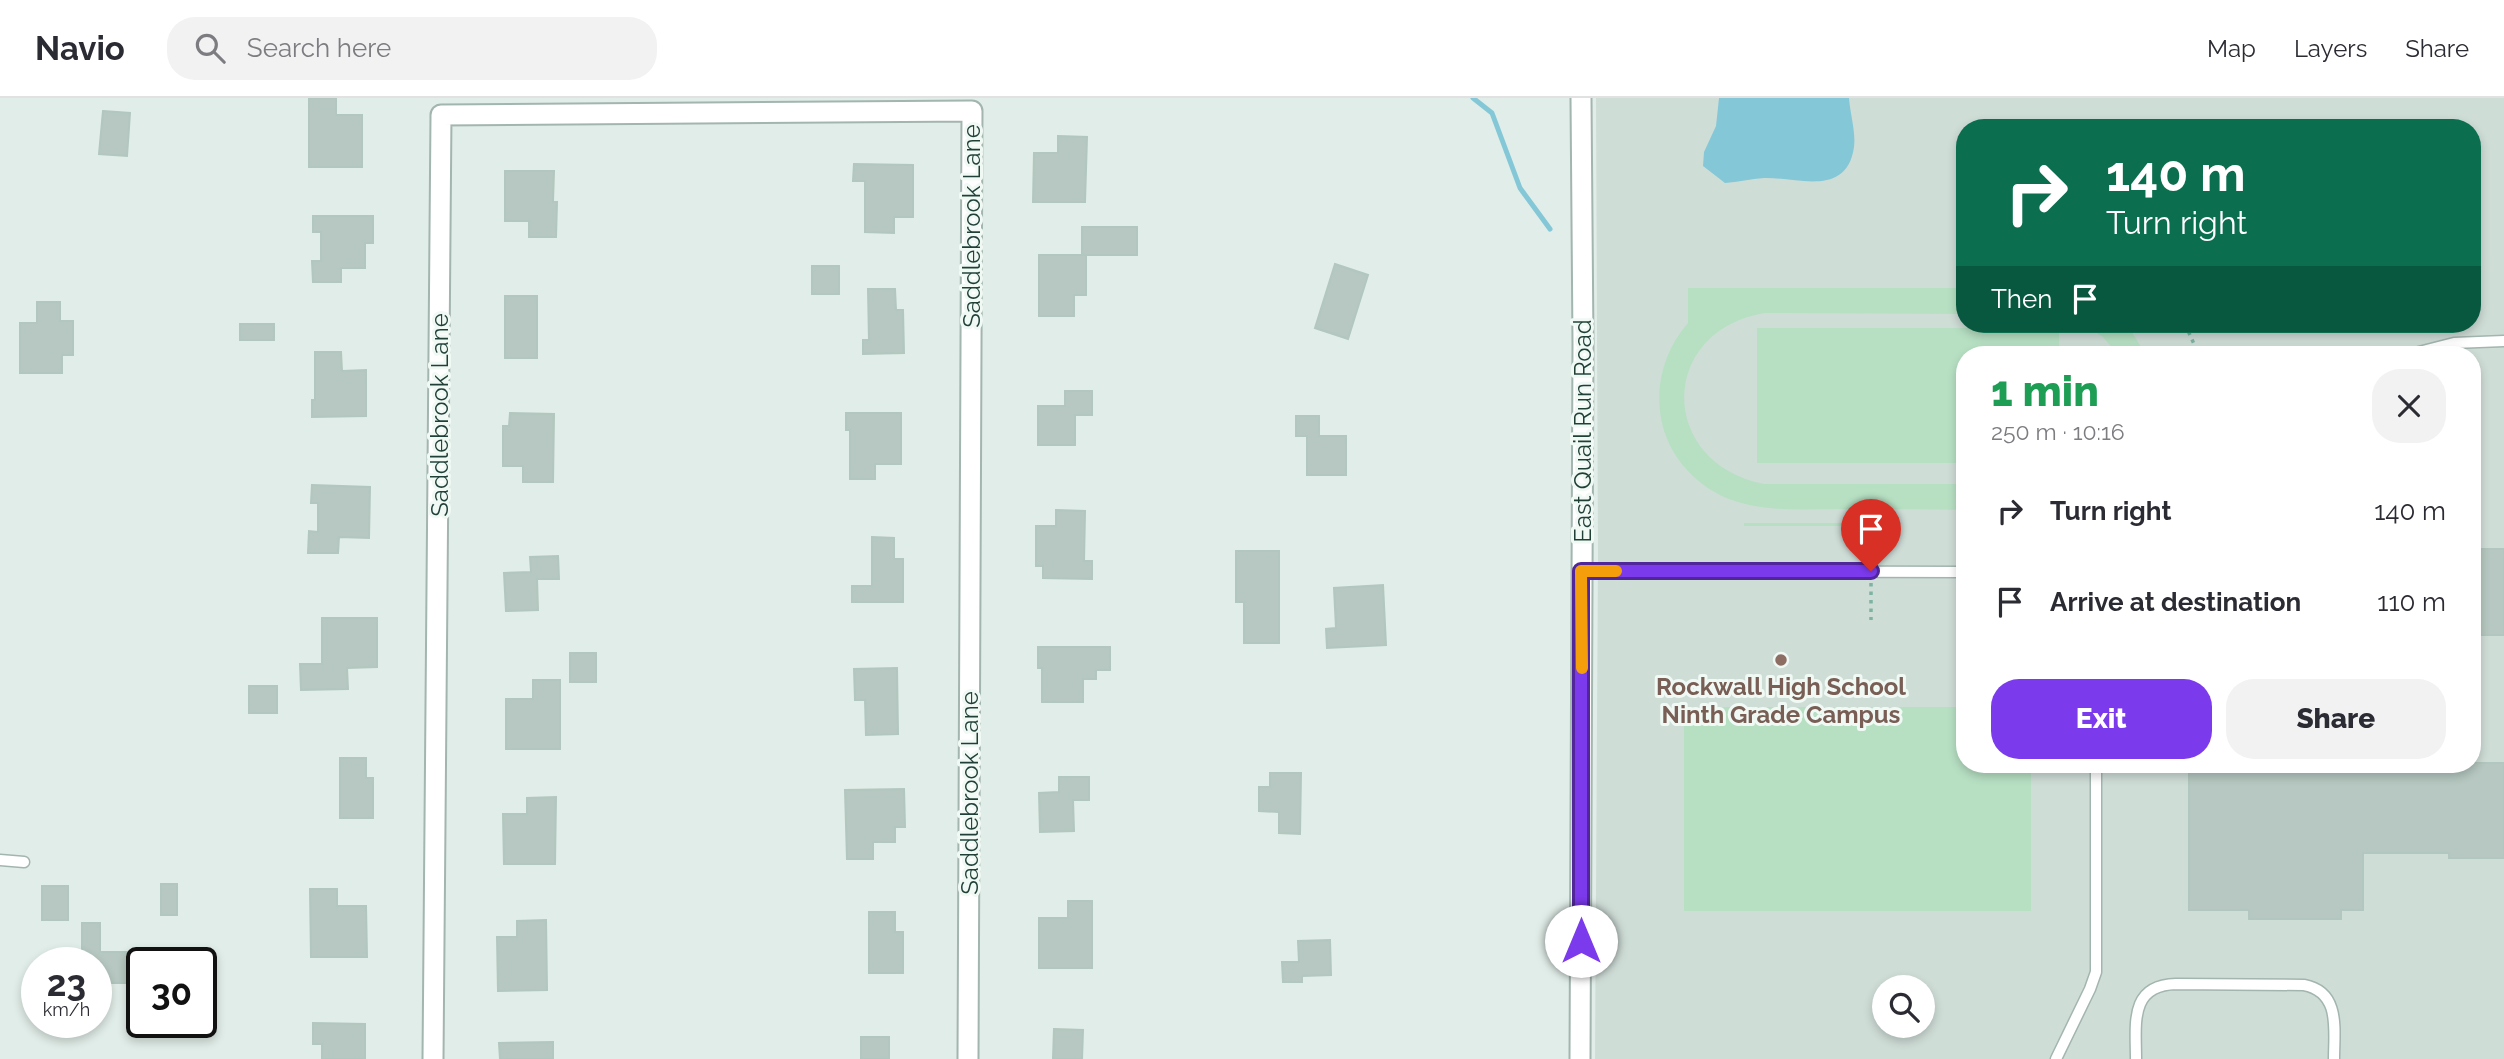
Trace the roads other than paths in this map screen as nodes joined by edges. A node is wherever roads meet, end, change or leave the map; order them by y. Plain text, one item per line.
1 (1581, 98) edge
2 (733, 106) edge
3 (2504, 341) edge
4 (2445, 346) edge
5 (1581, 571) junction
6 (1956, 572) edge
7 (2096, 773) edge
8 (0, 860) edge
9 (24, 862) dead end
10 (433, 1059) edge
11 (968, 1059) edge
12 (1580, 1059) edge
13 (2056, 1059) edge
14 (2136, 1059) edge
15 (2334, 1059) edge

1 - 5 street, East Quail Run Road
2 - 10 street, Saddlebrook Lane
2 - 11 street, Saddlebrook Lane
3 - 4 lane
5 - 6 lane
5 - 12 street, East Quail Run Road
7 - 13 lane
8 - 9 lane
14 - 15 lane

